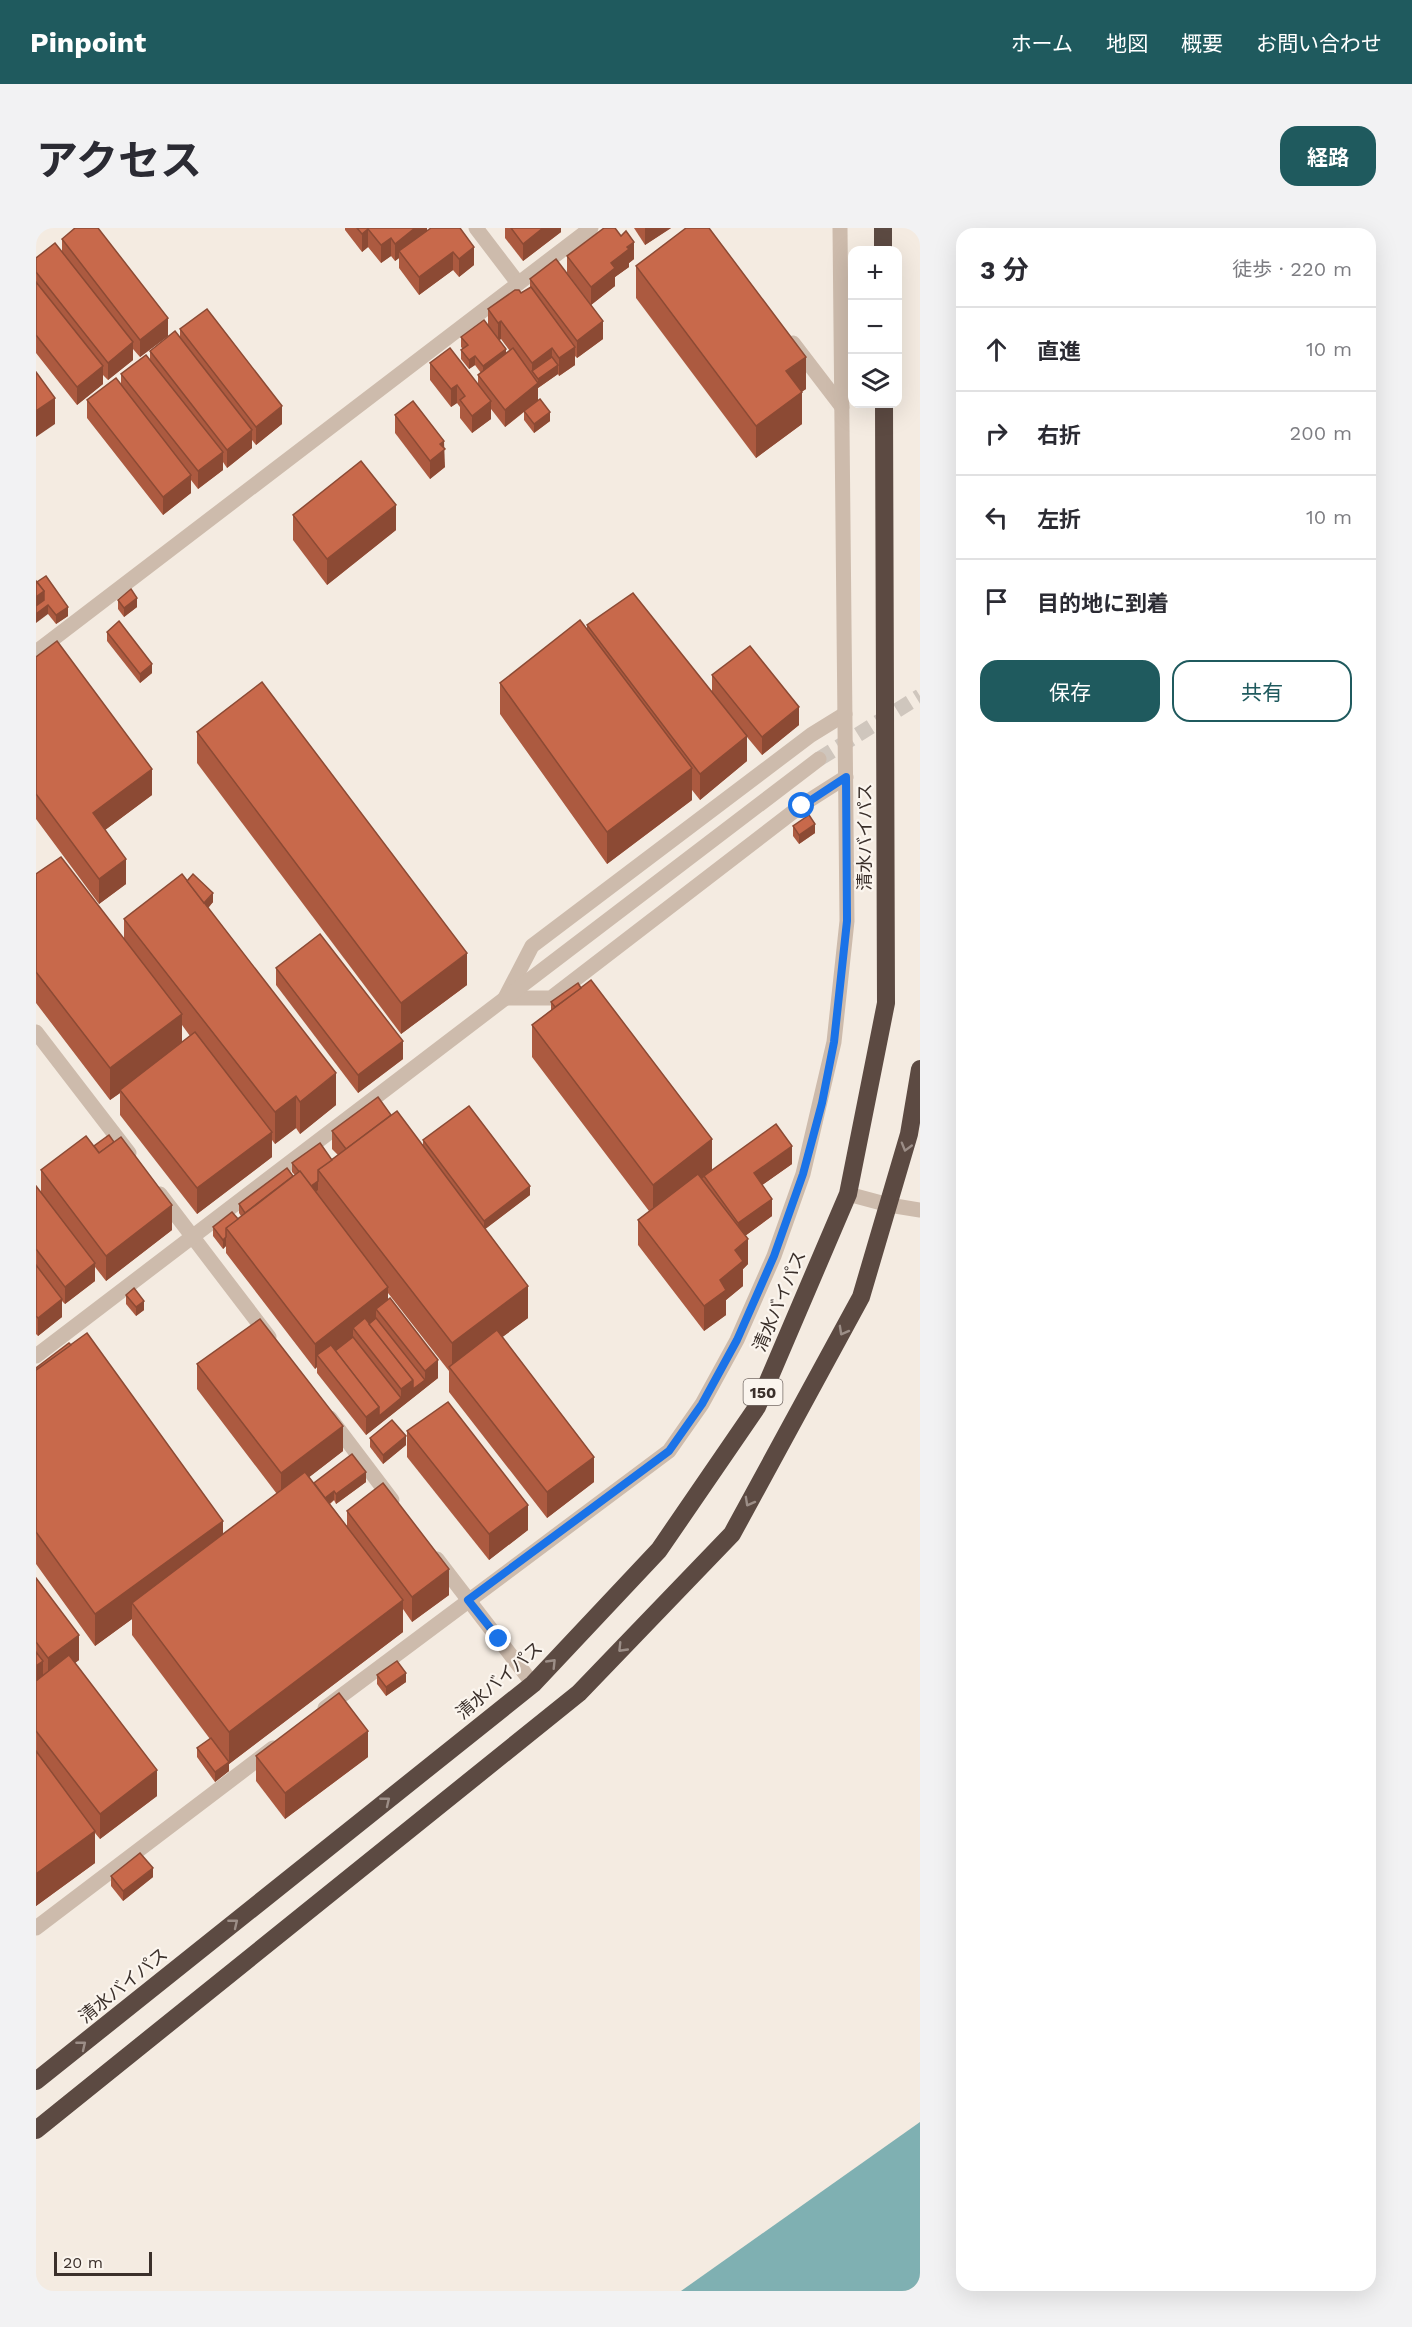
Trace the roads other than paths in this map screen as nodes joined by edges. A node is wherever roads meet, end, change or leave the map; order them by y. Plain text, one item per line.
1 (476, 228) edge
2 (591, 228) edge
3 (840, 228) edge
4 (883, 228) edge
5 (883, 246) edge
6 (518, 283) junction
7 (785, 332) edge
8 (842, 407) junction
9 (884, 408) edge
10 (36, 652) edge
11 (845, 714) junction
12 (819, 759) tunnel mouth
13 (846, 777) junction
14 (505, 998) junction
15 (36, 1032) edge
16 (920, 1069) edge
17 (136, 1162) edge
18 (150, 1180) edge
19 (848, 1194) junction
20 (889, 1205) junction
21 (920, 1209) edge
22 (193, 1236) junction
23 (278, 1348) edge
24 (36, 1356) edge
25 (320, 1404) edge
26 (405, 1516) edge
27 (426, 1544) edge
28 (468, 1600) junction
29 (533, 1683) junction
30 (318, 1714) edge
31 (290, 1735) edge
32 (36, 1928) edge
33 (36, 2081) edge
34 (36, 2130) edge

1 - 6 street
2 - 6 street
3 - 8 street
4 - 5 highway
6 - 10 street
7 - 8 street
8 - 11 street
9 - 19 highway, 清水バイパス / 150
11 - 13 street
11 - 14 street
12 - 14 street
13 - 14 street
13 - 28 street
14 - 22 street
15 - 17 street
16 -> 20 highway, 150
18 - 22 street
19 - 20 street
29 -> 19 highway, 清水バイパス / 150
20 - 21 street
20 -> 34 highway, 150
22 - 23 street
22 - 24 street
25 - 26 street
27 - 28 street
28 - 29 street
28 - 30 street
33 -> 29 highway, 清水バイパス / 150
31 - 32 street

